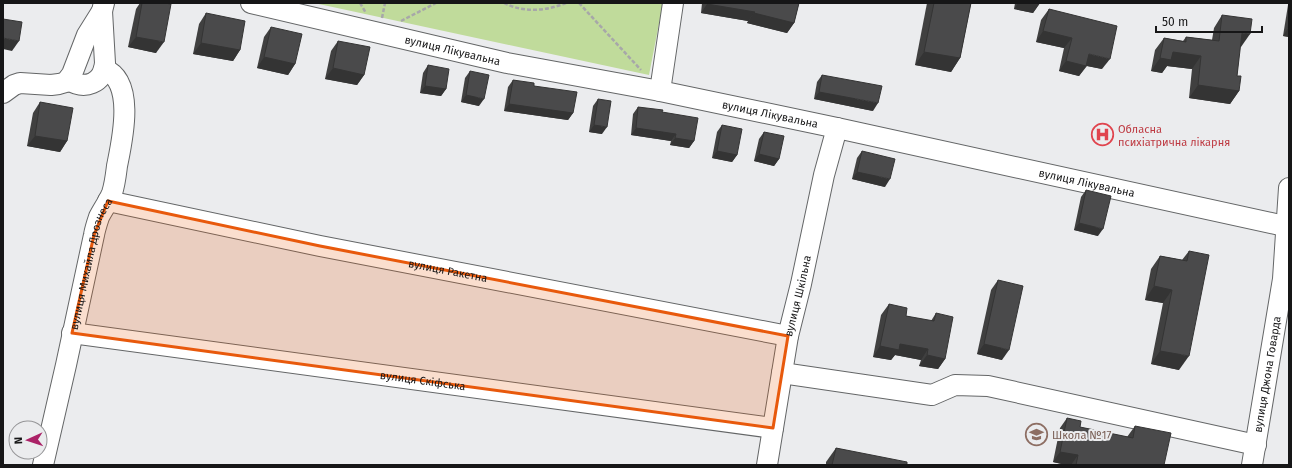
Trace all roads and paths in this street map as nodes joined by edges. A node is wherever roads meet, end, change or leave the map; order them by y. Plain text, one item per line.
1 (251, 3) edge
2 (436, 3) edge
3 (504, 3) edge
4 (566, 3) edge
5 (580, 3) edge
6 (673, 3) edge
7 (103, 7) edge
8 (380, 33) junction
9 (104, 69) junction
10 (68, 80) junction
11 (660, 91) junction
12 (3, 93) edge
13 (837, 128) junction
14 (1289, 188) edge
15 (108, 201) junction
16 (1288, 226) edge
17 (72, 333) junction
18 (788, 336) junction
19 (782, 373) junction
20 (773, 428) junction
21 (1256, 445) junction
22 (43, 465) edge
23 (767, 465) edge
24 (1252, 465) edge

1 - 8 street, вулиця Лікувальна
2 - 8 path
3 - 4 path
5 - 11 path
6 - 11 street
7 - 9 street
7 - 10 street
8 - 11 street, вулиця Лікувальна
9 - 10 street
9 - 15 street, вулиця Михайла Дрознеса
10 - 12 street
11 - 13 street, вулиця Лікувальна
13 - 16 street, вулиця Лікувальна
13 - 18 street, вулиця Шкільна
14 - 16 street, вулиця Джона Говарда
15 - 17 street, вулиця Михайла Дрознеса
15 - 18 street, вулиця Ракетна
16 - 21 street, вулиця Джона Говарда
17 - 20 street, вулиця Скіфська
17 - 22 street, вулиця Михайла Дрознеса
18 - 19 street, вулиця Шкільна
19 - 20 street, вулиця Шкільна
19 - 21 street
20 - 23 street, вулиця Шкільна
21 - 24 street, вулиця Джона Говарда

